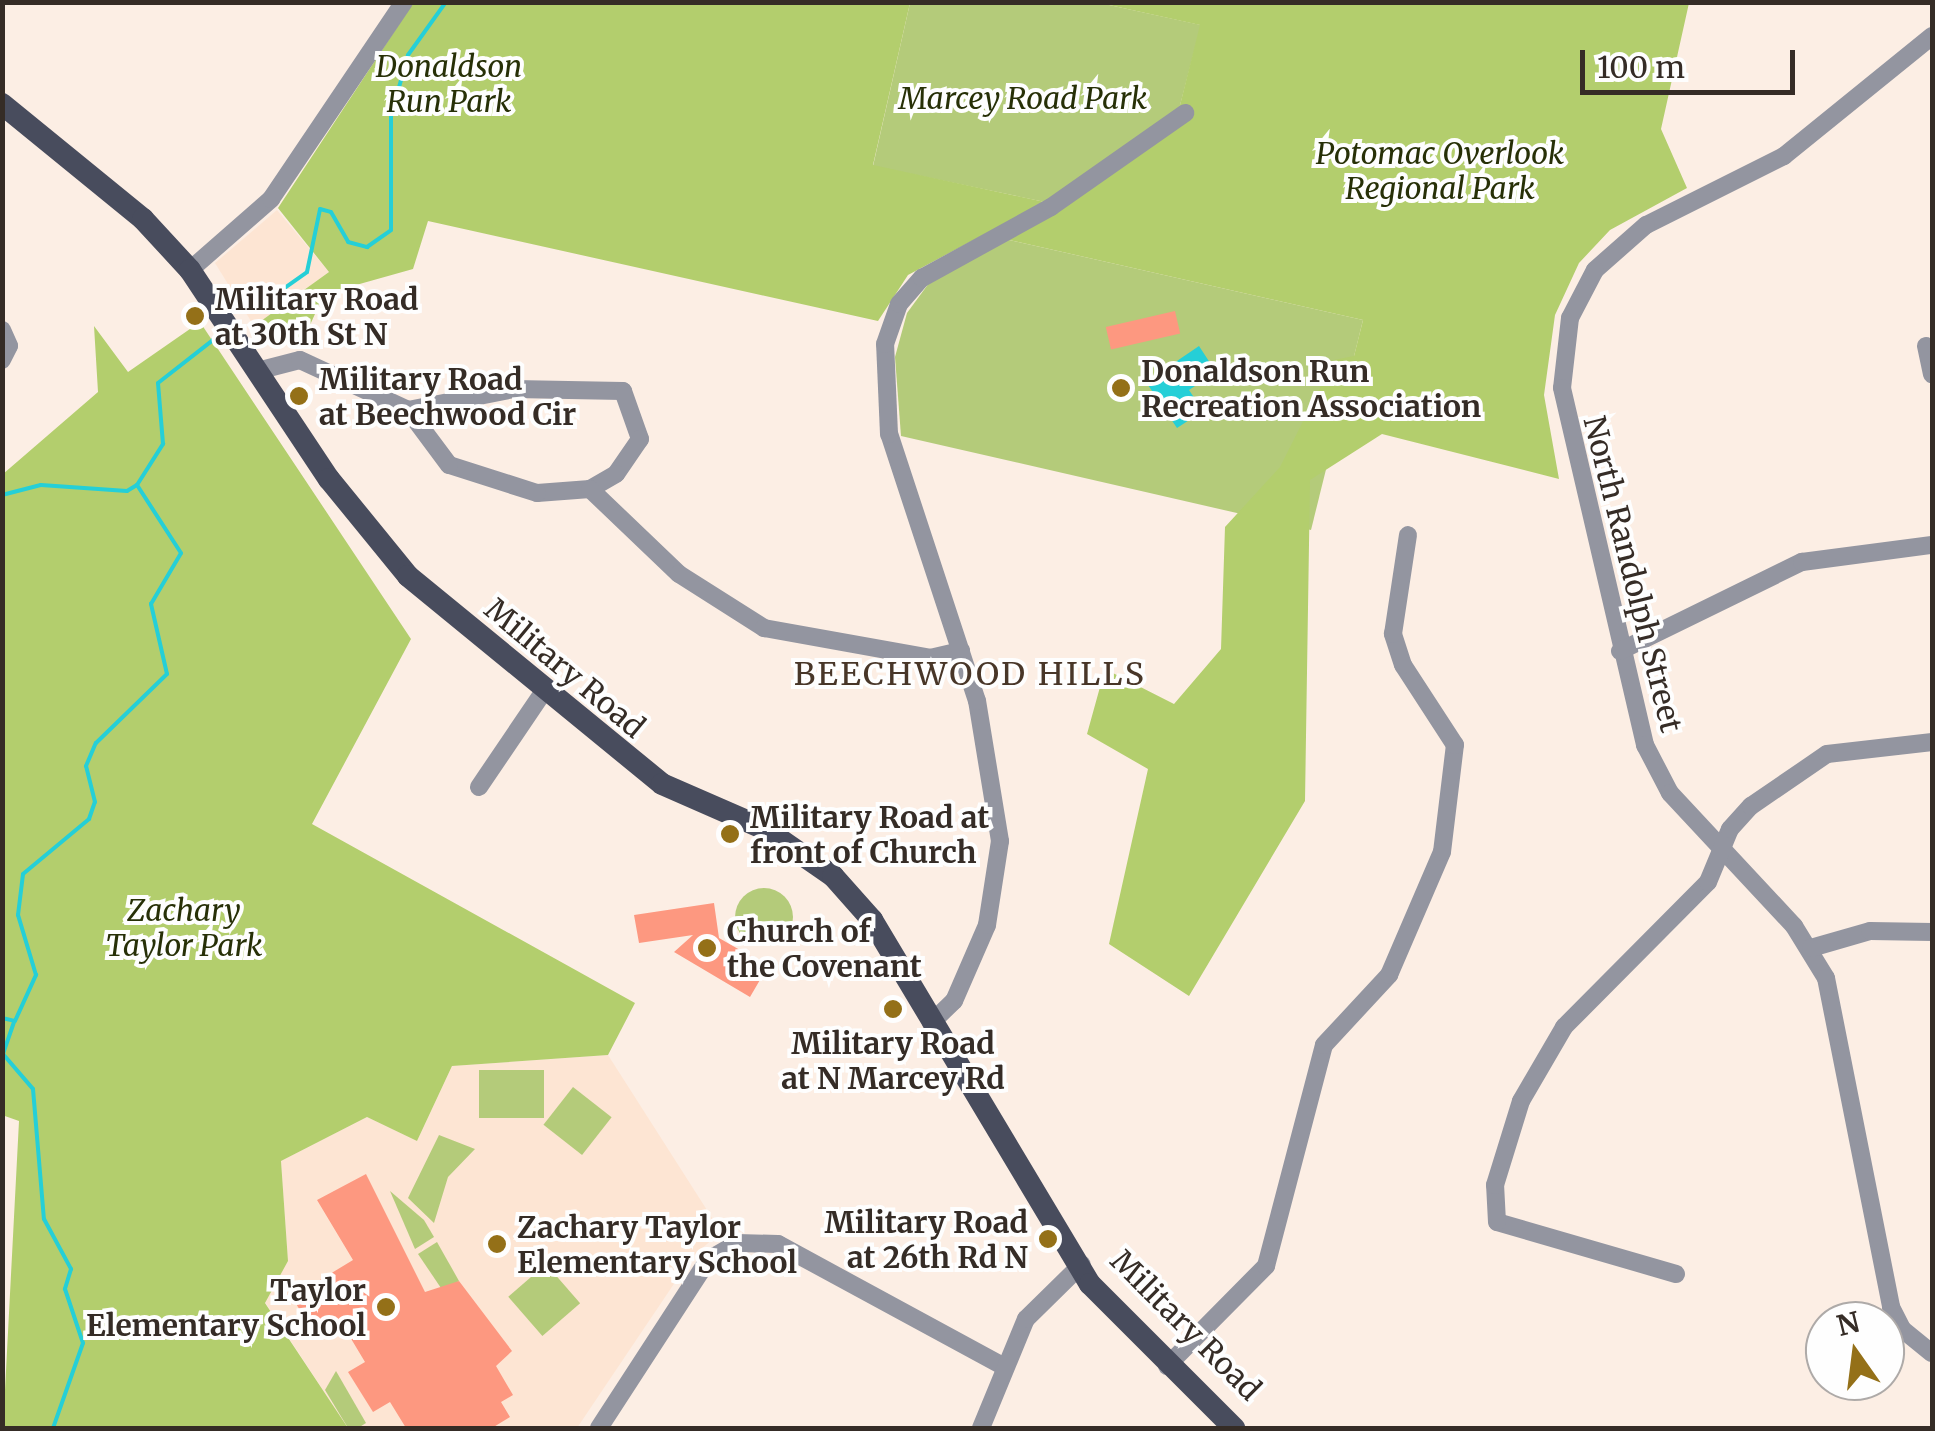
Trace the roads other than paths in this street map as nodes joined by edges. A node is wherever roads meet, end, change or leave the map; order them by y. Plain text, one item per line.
1 (404, 2) edge
2 (1932, 36) edge
3 (2, 104) edge
4 (1185, 113) dead end
5 (190, 270) junction
6 (2, 330) edge
7 (1926, 346) dead end
8 (2, 360) edge
9 (261, 370) junction
10 (1932, 374) edge
11 (408, 410) junction
12 (590, 489) junction
13 (1408, 536) dead end
14 (1932, 545) edge
15 (961, 650) junction
16 (1620, 650) junction
17 (544, 691) junction
18 (1932, 742) edge
19 (479, 787) dead end
20 (1722, 847) junction
21 (1932, 932) edge
22 (1811, 948) junction
23 (932, 1024) junction
24 (1082, 1264) junction
25 (1676, 1274) dead end
26 (1930, 1346) edge
27 (1172, 1360) junction
28 (1001, 1365) junction
29 (599, 1428) edge
30 (982, 1428) edge
31 (1234, 1428) edge
32 (1247, 1428) edge

1 - 5 street
2 - 16 street, North Randolph Street
3 - 5 main road, Military Road
4 - 15 street
5 - 9 main road, Military Road
6 - 8 street
7 - 10 street
9 - 11 street
9 - 17 main road, Military Road
11 - 12 street
11 - 12 street
12 - 15 street
13 - 27 street
14 - 16 street
15 - 23 street
16 - 20 street, North Randolph Street
17 - 19 street
17 - 23 main road, Military Road
18 - 20 street
20 - 22 street, North Randolph Street
20 - 25 street
21 - 22 street
22 - 26 street, North Randolph Street
23 - 24 main road, Military Road
24 - 27 main road, Military Road
24 - 28 street
27 - 31 main road, Military Road
27 - 32 main road, Military Road
28 - 29 street
28 - 30 street

